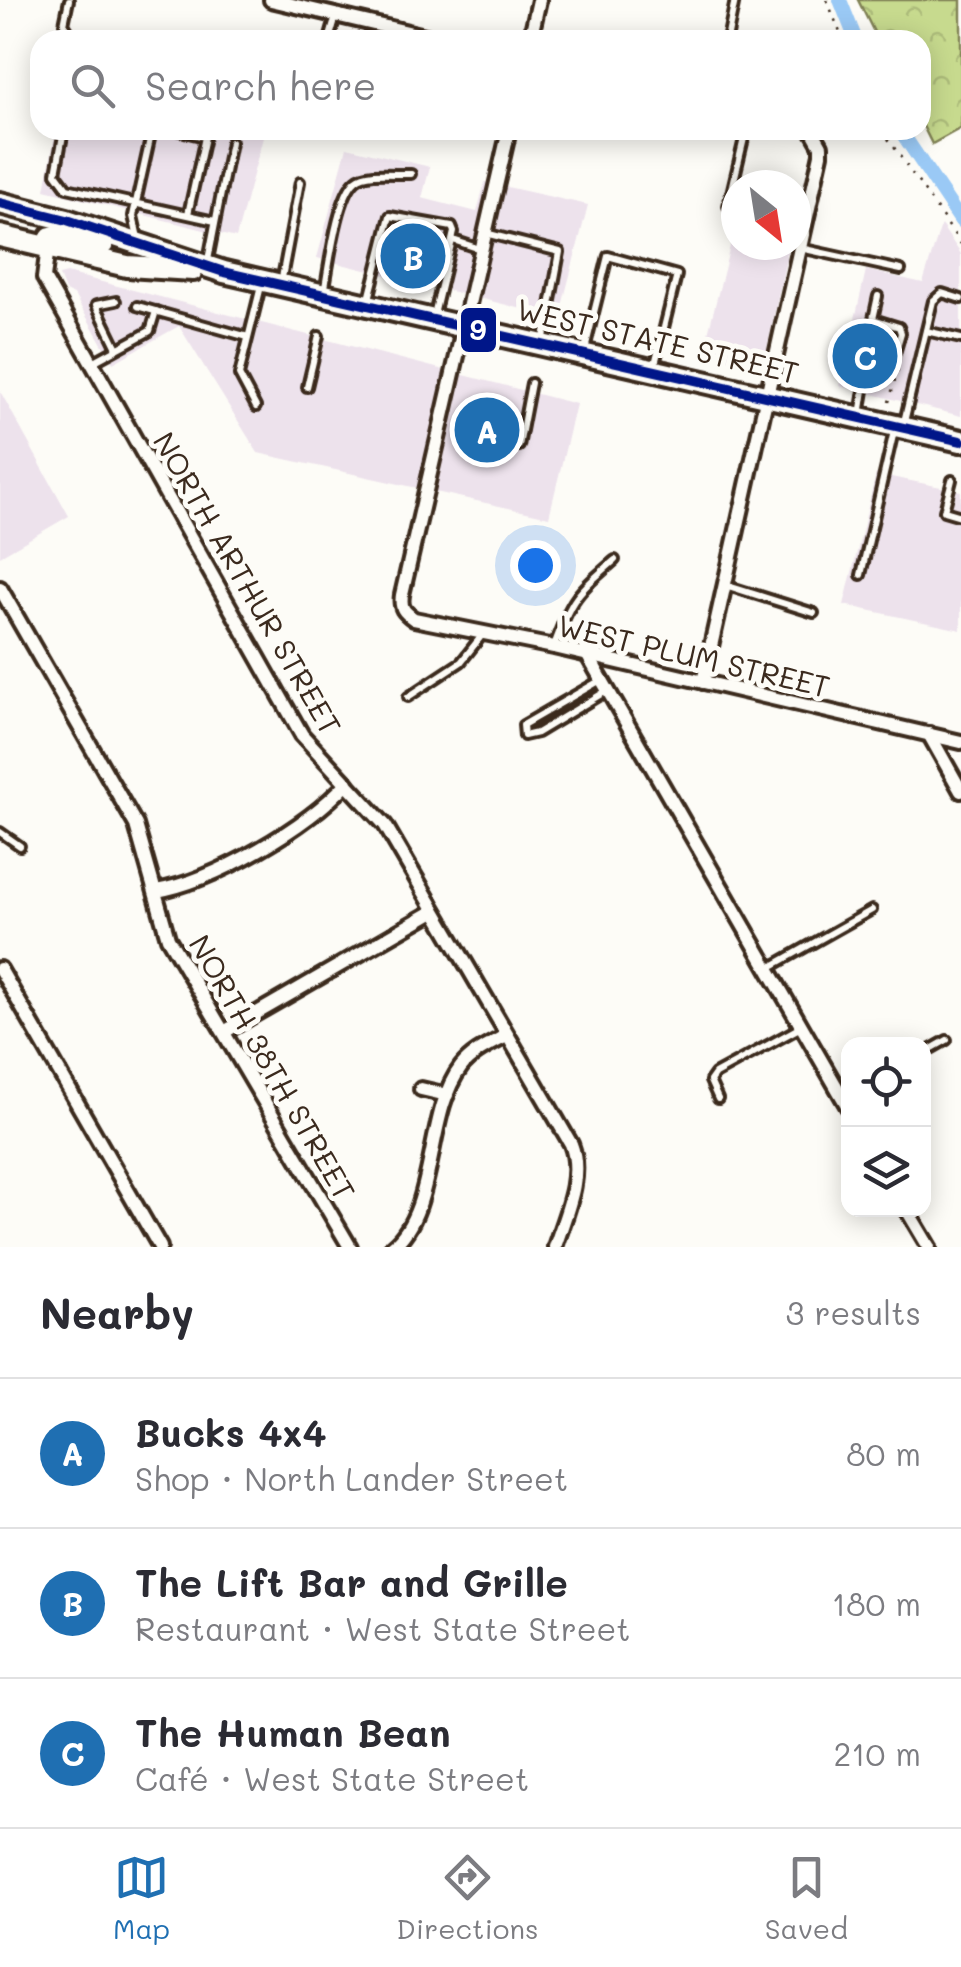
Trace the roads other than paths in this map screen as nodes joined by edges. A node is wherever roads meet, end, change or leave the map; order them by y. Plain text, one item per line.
1 (69, 0) edge
2 (271, 0) edge
3 (539, 0) edge
4 (735, 0) edge
5 (336, 15) junction
6 (68, 30) edge
7 (332, 30) edge
8 (400, 30) edge
9 (532, 30) edge
10 (730, 30) edge
11 (62, 140) edge
12 (150, 140) edge
13 (204, 140) edge
14 (507, 140) edge
15 (744, 140) edge
16 (817, 140) edge
17 (231, 142) dead end
18 (737, 170) edge
19 (411, 174) dead end
20 (300, 182) dead end
21 (811, 197) edge
22 (138, 202) junction
23 (0, 203) edge
24 (188, 214) junction
25 (215, 221) junction
26 (485, 233) junction
27 (0, 236) edge
28 (453, 240) junction
29 (140, 244) junction
30 (48, 247) junction
31 (482, 250) junction
32 (811, 251) edge
33 (796, 260) edge
34 (215, 269) junction
35 (900, 270) dead end
36 (271, 283) junction
37 (324, 294) junction
38 (878, 296) dead end
39 (961, 299) edge
40 (116, 301) dead end
41 (368, 304) junction
42 (137, 306) dead end
43 (156, 311) junction
44 (433, 320) junction
45 (464, 327) junction
46 (926, 330) junction
47 (318, 336) dead end
48 (248, 337) junction
49 (961, 339) edge
50 (543, 345) junction
51 (116, 348) junction
52 (584, 354) junction
53 (92, 362) junction
54 (653, 369) junction
55 (532, 383) dead end
56 (307, 387) dead end
57 (765, 394) junction
58 (256, 407) dead end
59 (859, 416) junction
60 (899, 426) junction
61 (961, 441) edge
62 (518, 446) dead end
63 (952, 480) dead end
64 (961, 516) edge
65 (615, 560) dead end
66 (861, 575) dead end
67 (725, 585) junction
68 (0, 588) edge
69 (814, 613) dead end
70 (484, 633) junction
71 (554, 648) junction
72 (588, 656) junction
73 (703, 682) junction
74 (605, 685) junction
75 (408, 697) dead end
76 (929, 734) junction
77 (961, 742) edge
78 (348, 783) junction
79 (961, 791) edge
80 (0, 832) edge
81 (20, 846) dead end
82 (156, 891) junction
83 (872, 910) dead end
84 (434, 911) junction
85 (768, 968) junction
86 (0, 969) edge
87 (802, 1027) junction
88 (224, 1032) junction
89 (506, 1036) junction
90 (946, 1040) dead end
91 (931, 1050) edge
92 (421, 1089) dead end
93 (841, 1091) edge
94 (447, 1096) junction
95 (718, 1099) dead end
96 (912, 1217) edge
97 (160, 1247) edge
98 (350, 1247) edge
99 (392, 1247) edge
100 (555, 1247) edge
101 (929, 1247) edge

1 - 6 lane
2 - 5 street
3 - 9 street
4 - 10 lane
5 - 7 lane
5 - 8 street
11 - 22 lane
12 - 22 lane
13 - 24 lane
14 - 26 street
15 - 18 lane
16 - 21 street
17 - 25 lane
19 - 37 lane
20 - 36 lane
22 - 24 lane
22 - 29 lane
23 - 29 main road, WEST STATE STREET
24 - 25 lane
25 - 34 lane
26 - 31 street
26 - 50 lane
27 - 30 main road, WEST STATE STREET
28 - 31 lane
28 - 41 lane
28 - 44 lane
29 - 30 main road, WEST STATE STREET
29 - 34 main road, WEST STATE STREET
30 - 34 main road, WEST STATE STREET
30 - 53 street, NORTH ARTHUR STREET
31 - 45 street
32 - 35 lane
33 - 57 street
34 - 36 main road, WEST STATE STREET
36 - 37 main road, WEST STATE STREET
36 - 48 lane
37 - 41 main road, WEST STATE STREET
38 - 59 lane
39 - 46 lane
40 - 51 lane
41 - 44 main road, WEST STATE STREET
42 - 43 lane
43 - 48 lane
43 - 51 lane
44 - 45 main road, WEST STATE STREET
45 - 50 main road, WEST STATE STREET
45 - 70 street, WEST PLUM STREET
46 - 49 lane
46 - 60 lane
47 - 56 lane
48 - 58 lane
50 - 52 main road, WEST STATE STREET
51 - 53 lane
52 - 54 main road, WEST STATE STREET
52 - 54 lane
53 - 78 street, NORTH ARTHUR STREET
54 - 57 main road, WEST STATE STREET
55 - 62 lane
57 - 59 main road, WEST STATE STREET
57 - 67 street
59 - 60 main road, WEST STATE STREET
60 - 61 main road, WEST STATE STREET
60 - 66 lane
63 - 64 lane
65 - 71 lane
67 - 69 lane
67 - 73 street
68 - 82 street, NORTH 38TH STREET
70 - 71 street, WEST PLUM STREET
70 - 75 lane
71 - 72 street, WEST PLUM STREET
72 - 73 street, WEST PLUM STREET
72 - 74 street
73 - 76 street, WEST PLUM STREET
74 - 74 lane
74 - 85 street
76 - 77 street, WEST PLUM STREET
76 - 79 street
78 - 82 street
78 - 84 street, NORTH ARTHUR STREET
80 - 81 lane
82 - 88 street, NORTH 38TH STREET
83 - 85 lane
84 - 88 street
84 - 89 street, NORTH ARTHUR STREET
85 - 87 street
86 - 97 street
87 - 93 street
87 - 95 lane
88 - 98 street, NORTH 38TH STREET
89 - 94 street
89 - 100 street, NORTH ARTHUR STREET
90 - 91 lane
92 - 94 street
94 - 99 street
96 - 101 street

